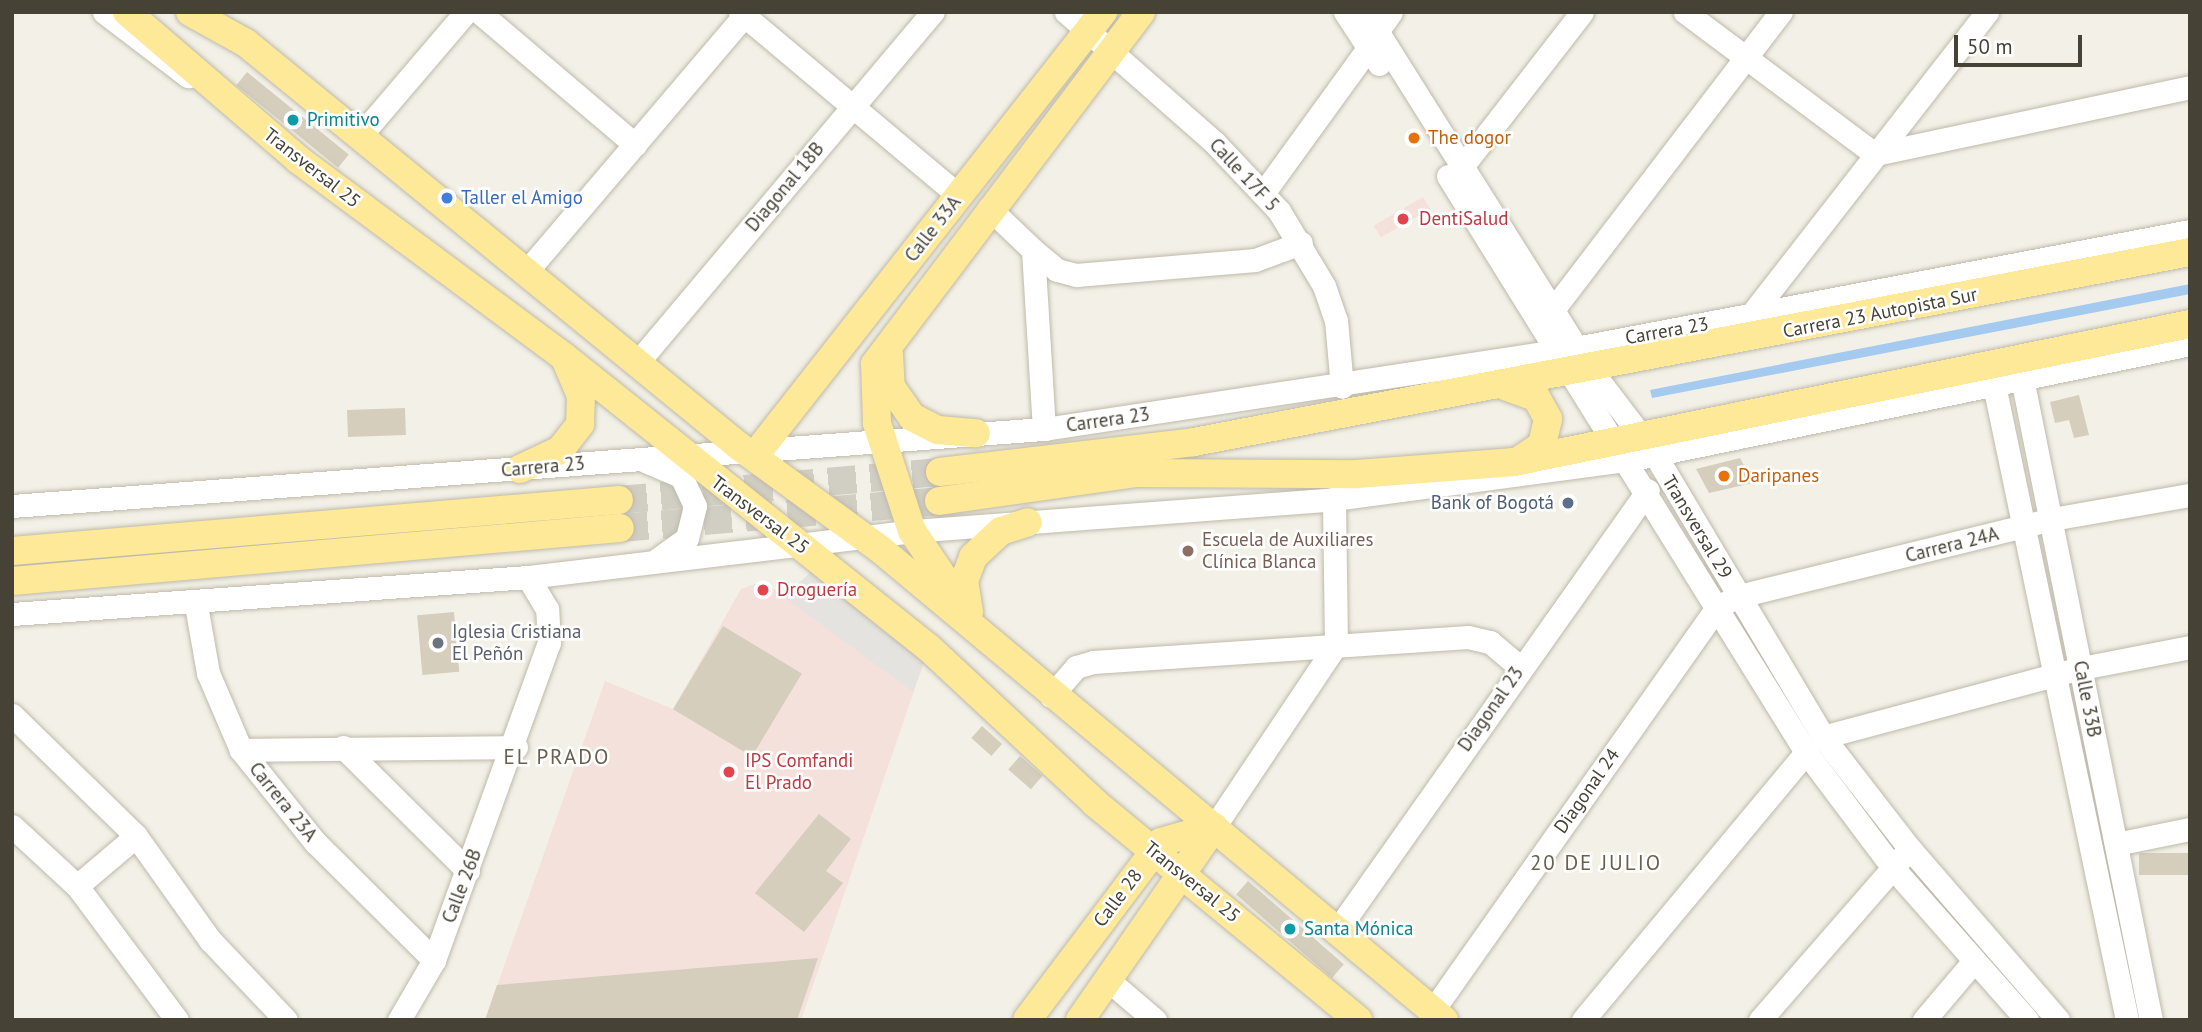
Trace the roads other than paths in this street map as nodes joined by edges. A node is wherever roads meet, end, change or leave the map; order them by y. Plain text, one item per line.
1 (104, 12) edge
2 (190, 12) edge
3 (206, 12) edge
4 (466, 12) edge
5 (479, 12) edge
6 (933, 12) edge
7 (1066, 12) edge
8 (1141, 12) edge
9 (1345, 12) edge
10 (1391, 12) edge
11 (1582, 12) edge
12 (1685, 12) edge
13 (1781, 12) edge
14 (1987, 12) edge
15 (744, 14) edge
16 (137, 20) edge
17 (1096, 22) edge
18 (1371, 30) edge
19 (246, 43) junction
20 (1111, 51) junction
21 (1746, 59) junction
22 (2190, 87) edge
23 (212, 90) junction
24 (852, 107) junction
25 (360, 136) junction
26 (635, 145) junction
27 (1875, 153) junction
28 (1461, 167) junction
29 (1264, 192) junction
30 (960, 196) junction
31 (989, 208) junction
32 (2190, 231) edge
33 (1301, 243) junction
34 (1033, 250) junction
35 (2190, 252) edge
36 (526, 272) junction
37 (1552, 311) junction
38 (1750, 317) junction
39 (2190, 324) edge
40 (902, 325) junction
41 (1731, 343) junction
42 (2190, 344) edge
43 (563, 356) junction
44 (1572, 360) junction
45 (637, 363) junction
46 (2022, 378) junction
47 (1994, 385) junction
48 (1502, 386) junction
49 (1342, 387) junction
50 (1044, 429) junction
51 (976, 433) junction
52 (881, 438) junction
53 (751, 446) junction
54 (1634, 448) junction
55 (679, 453) junction
56 (621, 460) junction
57 (1514, 462) junction
58 (520, 469) junction
59 (940, 472) tunnel mouth
60 (1648, 490) junction
61 (2190, 495) edge
62 (1334, 499) junction
63 (619, 500) tunnel mouth
64 (939, 501) tunnel mouth
65 (16, 505) edge
66 (2052, 519) junction
67 (1028, 522) junction
68 (2024, 527) junction
69 (620, 528) tunnel mouth
70 (912, 530) junction
71 (864, 537) junction
72 (799, 545) junction
73 (243, 547) junction
74 (12, 551) edge
75 (634, 565) junction
76 (528, 577) junction
77 (12, 581) edge
78 (1740, 596) junction
79 (196, 605) junction
80 (1717, 607) junction
81 (12, 614) edge
82 (971, 618) junction
83 (992, 643) junction
84 (1336, 645) junction
85 (2190, 647) edge
86 (1520, 667) junction
87 (2081, 668) junction
88 (2055, 675) junction
89 (1051, 696) junction
90 (12, 715) edge
91 (1823, 737) junction
92 (344, 747) junction
93 (516, 747) junction
94 (241, 750) junction
95 (1806, 752) junction
96 (12, 826) edge
97 (1214, 827) junction
98 (2190, 829) edge
99 (136, 836) junction
100 (2116, 844) junction
101 (1910, 849) junction
102 (1154, 851) junction
103 (1893, 868) junction
104 (468, 871) junction
105 (1182, 875) junction
106 (77, 886) junction
107 (1338, 929) junction
108 (434, 960) junction
109 (1974, 961) junction
110 (1108, 980) junction
111 (1439, 1015) edge
112 (177, 1020) edge
113 (286, 1020) edge
114 (399, 1020) edge
115 (1027, 1020) edge
116 (1080, 1020) edge
117 (1155, 1020) edge
118 (1358, 1020) edge
119 (1583, 1020) edge
120 (1760, 1020) edge
121 (1924, 1020) edge
122 (2028, 1020) edge
123 (2058, 1020) edge
124 (2127, 1020) edge
125 (2151, 1020) edge

1 - 23 street
2 - 19 main road
3 - 19 street
4 - 25 street
5 - 26 street
6 - 24 street, Diagonal 18B
7 - 17 street, Calle 17F 5
8 - 20 main road, Calle 33A
9 - 18 street, Transversal 29
10 - 18 street
11 - 28 street
12 - 21 street
13 - 21 street
14 - 27 street
15 - 24 street
15 - 26 street
16 - 23 main road, Transversal 25
17 - 20 street, Calle 17F 5
17 - 30 main road, Calle 33A
18 - 28 street, Transversal 29
18 - 29 street
18 - 44 street, Transversal 29
19 - 25 main road
20 - 29 street, Calle 17F 5
20 - 31 main road, Calle 33A
21 - 27 street
21 - 37 street
22 - 27 street
23 - 43 main road, Transversal 25
24 - 30 street
24 - 45 street, Diagonal 18B
25 - 36 main road
26 - 36 street
27 - 38 street
28 - 37 street, Transversal 29
29 - 33 street, Calle 17F 5
30 - 53 main road, Calle 33A
31 - 34 street
31 - 40 main road, Calle 33A
32 - 38 street, Carrera 23
33 - 34 street
33 - 49 street, Calle 17F 5
34 - 50 street
35 - 41 main road, Carrera 23 Autopista Sur
36 - 45 main road
37 - 44 street, Transversal 29
38 - 41 street
38 - 44 street, Carrera 23
39 - 54 main road
40 - 51 main road
40 - 52 main road, Calle 33A
41 - 44 main road, Carrera 23 Autopista Sur
42 - 46 street
43 - 55 main road, Transversal 25
43 - 58 main road
44 - 48 main road, Carrera 23
44 - 49 street, Carrera 23
44 - 54 street, Transversal 29
45 - 53 main road
46 - 47 street
46 - 66 street, Calle 33B
47 - 54 street
47 - 68 street, Calle 33B
48 - 57 main road
48 - 59 main road, Carrera 23
49 - 50 street, Carrera 23
50 - 51 street, Carrera 23
51 - 52 street, Carrera 23
52 - 53 street, Carrera 23
52 - 70 main road
53 - 55 street, Carrera 23
53 - 71 main road
54 - 57 main road
54 - 60 street, Transversal 29
54 - 62 street
54 - 78 street, Transversal 29
55 - 56 street, Carrera 23
55 - 72 main road, Transversal 25
56 - 58 street, Carrera 23
56 - 75 street
57 - 64 main road
58 - 65 street, Carrera 23
60 - 80 street, Transversal 29
60 - 86 street, Diagonal 23
61 - 66 street, Carrera 24A
62 - 67 street
62 - 84 street
63 - 73 main road, Carrera 23
66 - 68 street, Carrera 24A
66 - 87 street, Calle 33B
67 - 70 street
67 - 82 main road
68 - 78 street, Carrera 24A
68 - 88 street, Calle 33B
69 - 73 main road, Carrera 23
70 - 71 street
70 - 82 main road
71 - 72 street
71 - 83 main road
72 - 75 street
72 - 102 main road, Transversal 25
73 - 74 main road, Carrera 23
73 - 77 main road, Carrera 23
75 - 76 street
76 - 79 street
76 - 93 street, Calle 26B
78 - 80 street, Carrera 24A
78 - 91 street, Transversal 29
79 - 81 street
79 - 94 street, Carrera 23A
80 - 95 street, Transversal 29
80 - 111 street, Diagonal 24
82 - 83 main road
83 - 89 main road
84 - 86 street
84 - 89 street
84 - 97 street
85 - 87 street
86 - 107 street, Diagonal 23
87 - 88 street
87 - 100 street, Calle 33B
88 - 91 street
88 - 124 street, Calle 33B
89 - 97 main road
90 - 99 street
91 - 101 street, Transversal 29
92 - 93 street
92 - 94 street
92 - 104 street
93 - 104 street, Calle 26B
94 - 108 street, Carrera 23A
95 - 103 street, Transversal 29
95 - 119 street
96 - 106 street
97 - 102 main road, Calle 28
97 - 105 main road, Calle 28
97 - 107 main road
98 - 100 street
99 - 106 street
99 - 113 street
100 - 125 street, Calle 33B
101 - 103 street
101 - 123 street, Transversal 29
102 - 105 main road, Transversal 25
102 - 115 main road, Calle 28
103 - 109 street, Transversal 29
103 - 120 street
104 - 108 street, Calle 26B
105 - 110 main road, Calle 28
105 - 118 main road, Transversal 25
106 - 112 street
107 - 111 main road
108 - 114 street, Calle 26B
109 - 121 street
109 - 122 street, Transversal 29
110 - 116 main road, Calle 28
110 - 117 street

